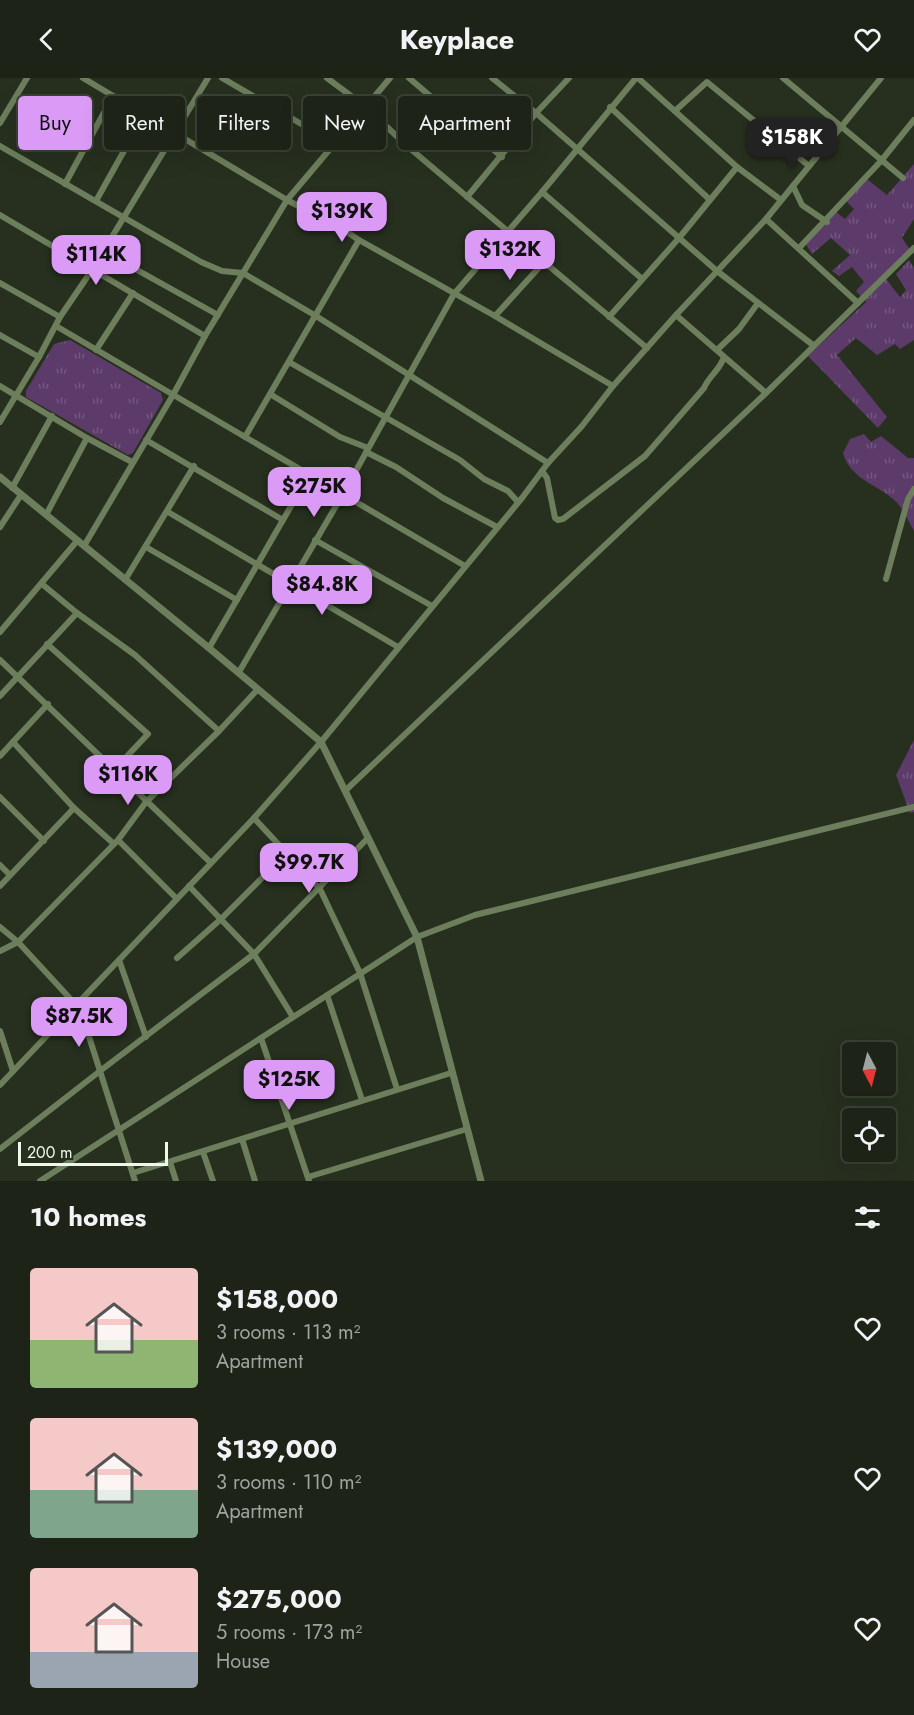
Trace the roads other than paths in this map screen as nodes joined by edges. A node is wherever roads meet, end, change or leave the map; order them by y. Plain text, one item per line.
1 (27, 78) edge
2 (83, 78) edge
3 (208, 78) edge
4 (222, 78) edge
5 (327, 78) edge
6 (390, 78) edge
7 (409, 78) edge
8 (492, 78) edge
9 (569, 78) edge
10 (637, 78) edge
11 (783, 78) edge
12 (878, 79) edge
13 (113, 96) edge
14 (352, 96) edge
15 (375, 96) edge
16 (610, 107) junction
17 (676, 110) junction
18 (104, 112) edge
19 (536, 113) junction
20 (185, 116) edge
21 (914, 120) edge
22 (0, 123) edge
23 (303, 125) edge
24 (841, 125) junction
25 (386, 126) edge
26 (185, 139) edge
27 (0, 146) edge
28 (577, 149) junction
29 (124, 150) edge
30 (164, 150) edge
31 (328, 150) edge
32 (501, 157) junction
33 (881, 161) junction
34 (810, 166) junction
35 (737, 167) junction
36 (903, 178) dead end
37 (65, 184) junction
38 (793, 186) junction
39 (542, 192) junction
40 (467, 197) junction
41 (710, 199) junction
42 (287, 200) junction
43 (781, 200) junction
44 (96, 201) junction
45 (0, 215) edge
46 (123, 217) junction
47 (766, 219) junction
48 (826, 221) junction
49 (509, 232) junction
50 (679, 238) junction
51 (359, 240) junction
52 (799, 248) junction
53 (914, 248) edge
54 (103, 251) junction
55 (544, 262) junction
56 (92, 270) junction
57 (717, 271) junction
58 (243, 273) junction
59 (641, 278) junction
60 (0, 283) edge
61 (133, 293) junction
62 (454, 294) junction
63 (758, 303) junction
64 (858, 303) junction
65 (218, 315) junction
66 (676, 315) junction
67 (316, 316) junction
68 (495, 316) junction
69 (60, 317) junction
70 (609, 317) junction
71 (56, 326) junction
72 (0, 335) edge
73 (205, 336) junction
74 (813, 345) junction
75 (647, 348) junction
76 (96, 350) junction
77 (717, 350) junction
78 (39, 357) junction
79 (724, 357) junction
80 (289, 362) junction
81 (408, 375) junction
82 (0, 386) edge
83 (613, 386) junction
84 (766, 393) junction
85 (270, 394) junction
86 (16, 395) junction
87 (173, 395) junction
88 (52, 416) junction
89 (385, 417) junction
90 (0, 422) edge
91 (245, 437) junction
92 (87, 438) junction
93 (146, 440) junction
94 (367, 450) junction
95 (132, 462) junction
96 (548, 463) junction
97 (194, 466) junction
98 (542, 471) junction
99 (309, 475) junction
100 (0, 477) edge
101 (12, 488) junction
102 (914, 489) edge
103 (343, 494) junction
104 (21, 495) junction
105 (518, 502) junction
106 (168, 512) junction
107 (46, 515) junction
108 (283, 519) junction
109 (0, 527) edge
110 (497, 527) junction
111 (315, 540) junction
112 (77, 541) junction
113 (84, 546) junction
114 (147, 547) junction
115 (257, 565) junction
116 (465, 566) junction
117 (886, 579) dead end
118 (125, 580) junction
119 (290, 583) junction
120 (42, 584) junction
121 (237, 600) junction
122 (432, 606) junction
123 (77, 613) junction
124 (0, 632) edge
125 (47, 644) junction
126 (398, 647) junction
127 (209, 648) junction
128 (0, 660) edge
129 (239, 672) junction
130 (18, 676) junction
131 (258, 690) junction
132 (0, 696) edge
133 (48, 704) junction
134 (219, 730) junction
135 (13, 742) junction
136 (321, 742) junction
137 (0, 756) edge
138 (114, 770) junction
139 (346, 790) junction
140 (0, 797) edge
141 (146, 802) junction
142 (914, 807) edge
143 (74, 808) junction
144 (254, 818) junction
145 (367, 839) junction
146 (44, 841) junction
147 (116, 842) junction
148 (287, 853) junction
149 (210, 862) junction
150 (0, 865) edge
151 (10, 874) junction
152 (0, 886) edge
153 (189, 886) junction
154 (320, 889) junction
155 (177, 899) junction
156 (221, 919) junction
157 (0, 927) edge
158 (417, 937) junction
159 (18, 942) junction
160 (0, 951) edge
161 (254, 954) junction
162 (177, 957) dead end
163 (119, 960) junction
164 (360, 973) junction
165 (327, 995) junction
166 (77, 1006) junction
167 (293, 1017) junction
168 (0, 1031) edge
169 (146, 1037) junction
170 (261, 1038) junction
171 (13, 1071) junction
172 (100, 1071) junction
173 (451, 1073) junction
174 (0, 1085) edge
175 (398, 1089) junction
176 (362, 1100) junction
177 (290, 1124) junction
178 (467, 1129) junction
179 (118, 1130) junction
180 (242, 1139) junction
181 (0, 1149) edge
182 (203, 1152) junction
183 (170, 1162) junction
184 (133, 1173) junction
185 (309, 1179) edge
186 (40, 1181) edge
187 (135, 1181) edge
188 (176, 1181) edge
189 (213, 1181) edge
190 (255, 1181) edge
191 (481, 1181) edge

1 - 22 street
2 - 13 street
3 - 20 street
4 - 23 street
5 - 14 street
6 - 15 street
7 - 32 street
8 - 19 street
9 - 19 street
10 - 16 street
10 - 17 street
11 - 24 street
12 - 24 street
16 - 28 street
16 - 41 street
17 - 34 street
17 - 35 street
18 - 37 street
19 - 28 street
19 - 32 street
21 - 33 street
24 - 33 street
24 - 34 street
25 - 40 street
26 - 42 street
27 - 37 street
28 - 39 street
28 - 50 street
29 - 44 street
30 - 46 street
31 - 42 street
32 - 40 street
33 - 36 street
33 - 48 street
34 - 38 street
35 - 41 street
35 - 43 street
37 - 44 street
38 - 43 street
38 - 48 street
39 - 49 street
39 - 59 street
40 - 49 street
41 - 50 street
42 - 51 street
42 - 58 street
43 - 47 street
44 - 46 street
45 - 56 street
46 - 54 street
46 - 58 street
47 - 52 street
47 - 57 street
48 - 52 street
49 - 55 street
49 - 62 street
50 - 57 street
50 - 59 street
51 - 62 street
51 - 67 street
52 - 64 street
53 - 64 street
54 - 56 street
54 - 65 street
55 - 68 street
55 - 70 street
56 - 61 street
56 - 69 street
57 - 63 street
57 - 66 street
58 - 65 street
58 - 67 street
59 - 70 street
60 - 69 street
61 - 73 street
61 - 76 street
62 - 68 street
62 - 81 street
63 - 74 street
63 - 77 street
64 - 74 street
65 - 73 street
66 - 75 street
66 - 77 street
67 - 80 street
67 - 81 street
68 - 83 street
69 - 71 street
70 - 75 street
71 - 76 street
71 - 78 street
72 - 78 street
73 - 87 street
74 - 84 street
75 - 83 street
76 - 87 street
77 - 79 street
78 - 86 street
79 - 84 street
79 - 98 street
80 - 85 street
80 - 89 street
81 - 89 street
81 - 96 street
82 - 86 street
83 - 96 street
84 - 139 street
85 - 91 street
85 - 94 street
86 - 88 street
86 - 90 street
87 - 91 street
87 - 93 street
88 - 92 street
88 - 101 street
89 - 94 street
89 - 105 street
91 - 99 street
92 - 95 street
92 - 107 street
93 - 95 street
93 - 97 street
94 - 103 street
94 - 110 street
95 - 113 street
96 - 98 street
97 - 106 street
97 - 108 street
98 - 105 street
99 - 103 street
99 - 108 street
100 - 101 street
101 - 104 street
102 - 117 street
103 - 111 street
103 - 116 street
104 - 107 street
104 - 109 street
105 - 110 street
106 - 114 street
106 - 115 street
107 - 112 street
108 - 115 street
110 - 116 street
111 - 119 street
111 - 122 street
112 - 113 street
112 - 120 street
113 - 118 street
114 - 118 street
114 - 121 street
115 - 119 street
115 - 121 street
116 - 122 street
118 - 127 street
119 - 126 street
119 - 129 street
120 - 123 street
120 - 124 street
121 - 127 street
122 - 126 street
123 - 125 street
123 - 134 street
125 - 130 street
125 - 138 street
126 - 136 street
127 - 129 street
128 - 130 street
129 - 131 street
130 - 132 street
130 - 133 street
131 - 134 street
131 - 136 street
133 - 135 street
133 - 138 street
134 - 141 street
135 - 137 street
135 - 143 street
136 - 139 street
136 - 144 street
138 - 141 street
139 - 145 street
140 - 146 street
141 - 147 street
141 - 149 street
142 - 158 street
143 - 146 street
143 - 147 street
144 - 148 street
144 - 149 street
145 - 154 street
145 - 158 street
146 - 151 street
147 - 155 street
147 - 159 street
148 - 154 street
148 - 156 street
149 - 153 street
150 - 151 street
151 - 152 street
153 - 155 street
153 - 156 street
154 - 161 street
154 - 164 street
155 - 163 street
156 - 161 street
156 - 162 street
157 - 159 street
158 - 164 street
158 - 173 street
159 - 160 street
159 - 166 street
161 - 167 street
161 - 169 street
163 - 166 street
163 - 169 street
164 - 165 street
164 - 175 street
165 - 167 street
165 - 176 street
166 - 171 street
166 - 172 street
167 - 170 street
168 - 171 street
169 - 172 street
170 - 177 street
170 - 179 street
171 - 174 street
172 - 179 street
172 - 181 street
173 - 175 street
173 - 178 street
175 - 176 street
176 - 177 street
177 - 180 street
177 - 185 street
178 - 185 street
178 - 191 street
179 - 184 street
179 - 186 street
180 - 182 street
180 - 190 street
182 - 183 street
182 - 189 street
183 - 184 street
183 - 188 street
184 - 187 street

